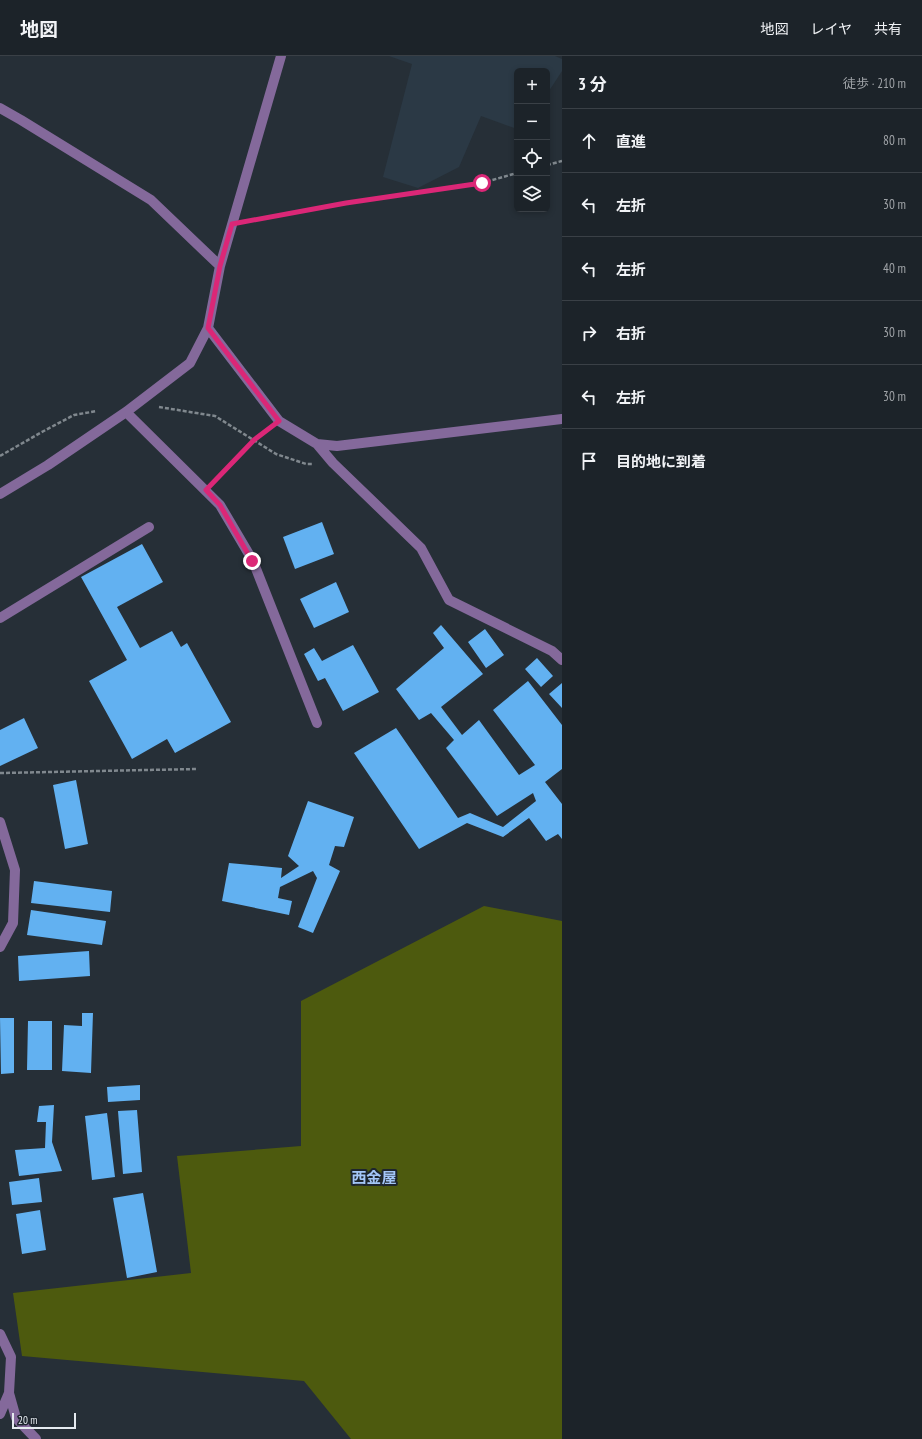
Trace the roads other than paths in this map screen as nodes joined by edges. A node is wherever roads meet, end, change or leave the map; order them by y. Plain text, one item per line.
1 (281, 56) edge
2 (0, 108) edge
3 (220, 266) junction
4 (208, 328) junction
5 (126, 412) junction
6 (562, 419) edge
7 (317, 444) junction
8 (0, 494) edge
9 (149, 527) dead end
10 (0, 618) edge
11 (562, 660) edge
12 (317, 723) dead end
13 (0, 822) edge
14 (0, 947) edge
15 (0, 1334) edge
16 (9, 1393) junction
17 (0, 1414) edge
18 (36, 1439) edge

1 - 3 street
2 - 3 street
3 - 4 street
4 - 5 street
4 - 7 street
5 - 8 street
5 - 12 street
6 - 7 street
7 - 11 street
9 - 10 street
13 - 14 street
15 - 16 street
16 - 17 street
16 - 18 street

